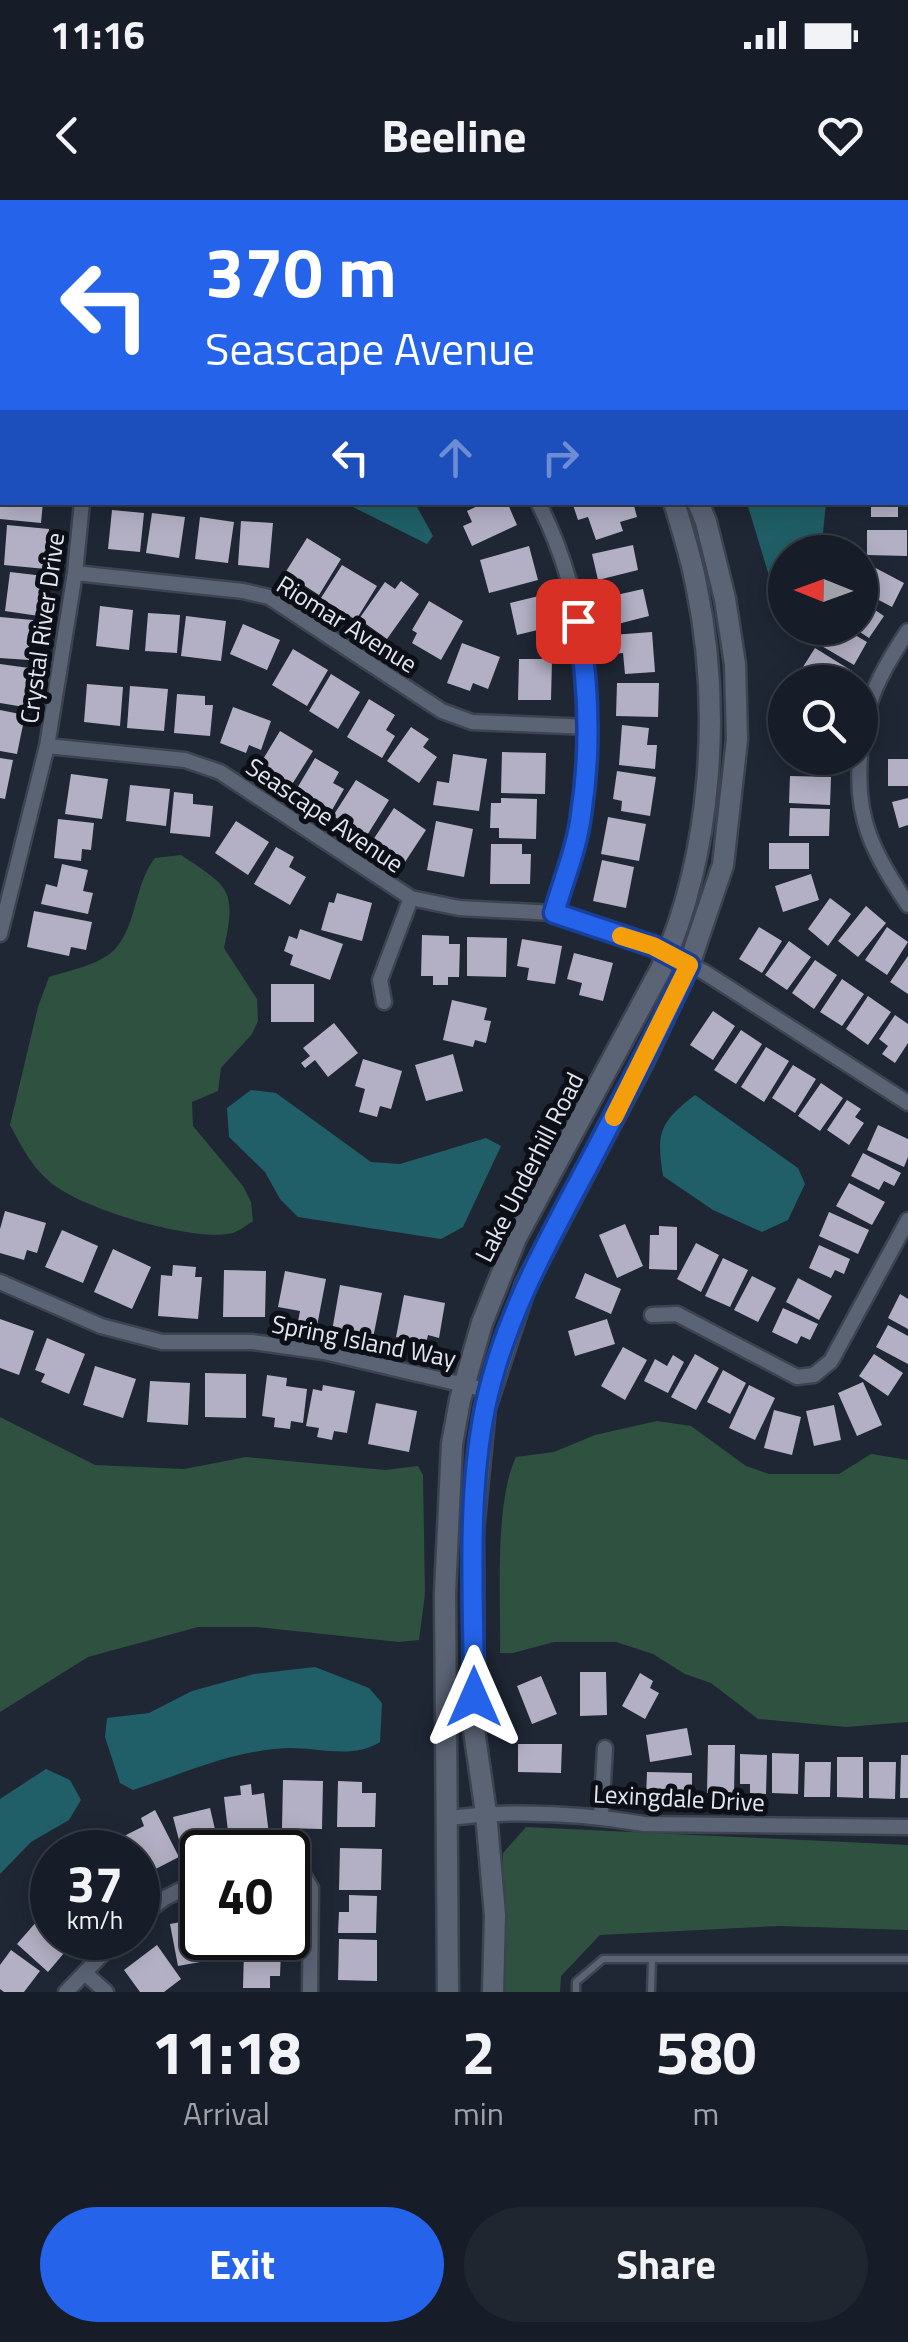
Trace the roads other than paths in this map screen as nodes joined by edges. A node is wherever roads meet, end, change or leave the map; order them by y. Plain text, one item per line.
1 (82, 505) edge
2 (539, 505) edge
3 (675, 505) edge
4 (699, 505) edge
5 (75, 573) junction
6 (908, 632) edge
7 (878, 678) edge
8 (588, 726) junction
9 (46, 746) junction
10 (858, 775) edge
11 (411, 898) junction
12 (908, 905) edge
13 (554, 913) junction
14 (0, 934) edge
15 (667, 954) junction
16 (689, 965) junction
17 (384, 1002) dead end
18 (908, 1103) edge
19 (908, 1220) edge
20 (0, 1282) edge
21 (652, 1315) dead end
22 (464, 1384) junction
23 (490, 1391) junction
24 (606, 1748) dead end
25 (486, 1813) junction
26 (602, 1816) junction
27 (448, 1818) junction
28 (908, 1828) edge
29 (310, 1886) edge
30 (908, 1959) edge
31 (97, 1960) edge
32 (652, 1961) junction
33 (84, 1973) junction
34 (66, 1992) edge
35 (106, 1992) edge
36 (310, 1992) edge
37 (448, 1992) edge
38 (494, 1992) edge
39 (576, 1992) edge
40 (651, 1992) edge

1 - 5 street, Crystal River Drive
2 - 8 street
3 - 15 street, Lake Underhill Road
4 - 16 street, Lake Underhill Road
5 - 8 street, Riomar Avenue
5 - 9 street, Crystal River Drive
6 - 7 street
8 - 13 street
9 - 11 street, Seascape Avenue
9 - 14 street, Crystal River Drive
10 - 12 street
11 - 13 street, Seascape Avenue
11 - 17 street
13 - 15 street, Seascape Avenue
15 - 16 street, Seascape Avenue
15 - 22 street, Lake Underhill Road
16 - 18 street, Seascape Avenue
16 - 23 street, Lake Underhill Road
19 - 21 street
20 - 22 street, Spring Island Way
22 - 23 street, Spring Island Way
22 - 27 street, Lake Underhill Road
23 - 25 street, Lake Underhill Road
24 - 26 street
25 - 26 street, Lexingdale Drive
25 - 27 street, Lexingdale Drive
25 - 38 street, Lake Underhill Road
26 - 28 street, Lexingdale Drive
27 - 37 street, Lake Underhill Road
29 - 36 street
30 - 32 lane
31 - 33 street
32 - 39 lane
32 - 40 lane
33 - 34 street
33 - 35 street

